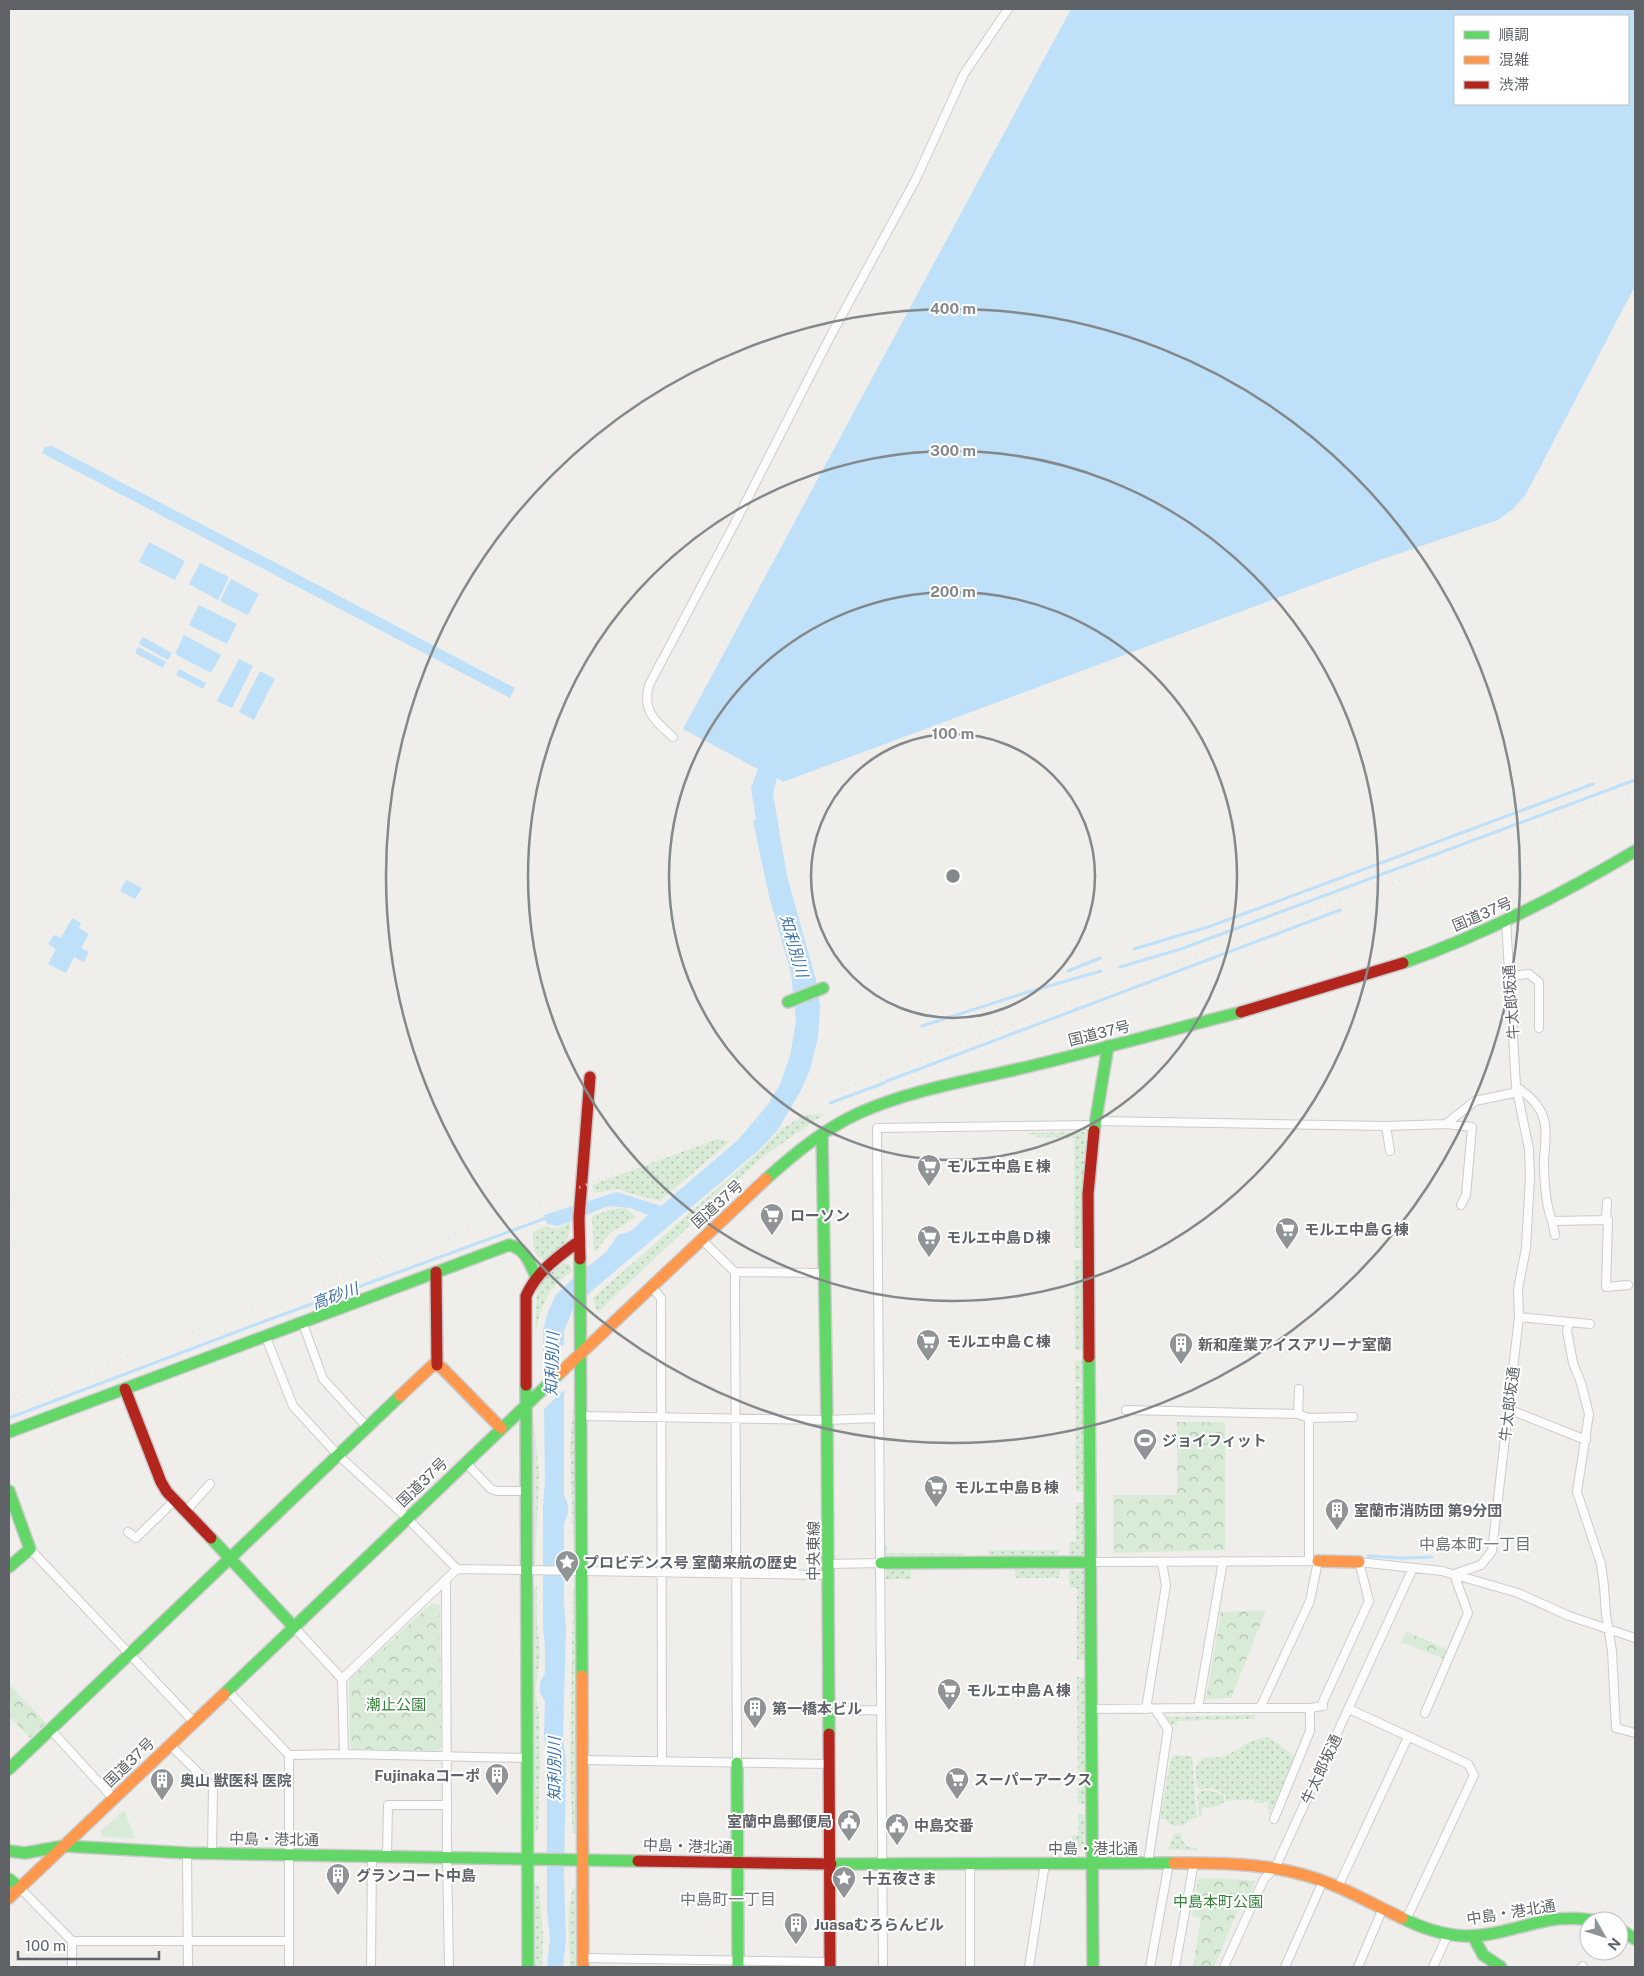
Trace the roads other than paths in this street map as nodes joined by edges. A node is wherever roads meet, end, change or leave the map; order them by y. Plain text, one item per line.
1 (1008, 9) edge
2 (673, 737) dead end
3 (1635, 850) edge
4 (1506, 921) junction
5 (1509, 976) junction
6 (823, 988) dead end
7 (788, 1002) dead end
8 (1539, 1028) dead end
9 (1108, 1046) junction
10 (590, 1077) dead end
11 (1517, 1089) junction
12 (1096, 1123) junction
13 (1446, 1124) junction
14 (1386, 1126) junction
15 (822, 1135) junction
16 (1390, 1151) dead end
17 (1607, 1202) dead end
18 (1461, 1205) dead end
19 (1606, 1220) junction
20 (1552, 1221) junction
21 (1555, 1235) dead end
22 (701, 1239) junction
23 (579, 1241) junction
24 (436, 1272) junction
25 (735, 1272) junction
26 (825, 1273) junction
27 (536, 1277) junction
28 (1628, 1285) dead end
29 (651, 1286) junction
30 (1519, 1317) junction
31 (302, 1321) junction
32 (1569, 1322) junction
33 (1590, 1324) dead end
34 (265, 1336) junction
35 (581, 1353) junction
36 (437, 1365) junction
37 (125, 1389) junction
38 (1299, 1389) dead end
39 (525, 1405) junction
40 (1508, 1409) junction
41 (1126, 1410) dead end
42 (1298, 1414) junction
43 (582, 1416) junction
44 (1354, 1416) dead end
45 (662, 1418) junction
46 (878, 1418) junction
47 (1309, 1418) junction
48 (736, 1419) junction
49 (827, 1420) junction
50 (368, 1427) junction
51 (501, 1428) junction
52 (9, 1432) edge
53 (1586, 1440) junction
54 (338, 1455) junction
55 (466, 1462) junction
56 (210, 1484) dead end
57 (9, 1491) edge
58 (526, 1492) junction
59 (174, 1501) junction
60 (185, 1512) junction
61 (407, 1518) junction
62 (128, 1532) dead end
63 (30, 1549) junction
64 (229, 1559) junction
65 (1223, 1561) junction
66 (1314, 1561) junction
67 (1091, 1562) junction
68 (1162, 1562) junction
69 (1359, 1562) junction
70 (881, 1563) junction
71 (9, 1567) edge
72 (1413, 1568) junction
73 (457, 1569) junction
74 (828, 1569) junction
75 (527, 1570) junction
76 (582, 1570) junction
77 (660, 1572) junction
78 (736, 1574) junction
79 (1454, 1574) junction
80 (446, 1580) junction
81 (293, 1626) junction
82 (1609, 1629) junction
83 (1635, 1638) edge
84 (130, 1654) junction
85 (342, 1678) junction
86 (227, 1690) junction
87 (1198, 1708) junction
88 (1260, 1708) junction
89 (1310, 1708) junction
90 (1092, 1709) junction
91 (1146, 1709) junction
92 (1155, 1709) junction
93 (1349, 1709) junction
94 (829, 1710) junction
95 (881, 1710) junction
96 (1425, 1712) dead end
97 (193, 1722) junction
98 (50, 1730) junction
99 (1635, 1733) edge
100 (1408, 1737) junction
101 (170, 1744) junction
102 (289, 1754) junction
103 (344, 1754) junction
104 (447, 1757) junction
105 (527, 1758) junction
106 (583, 1760) junction
107 (662, 1761) junction
108 (737, 1763) junction
109 (829, 1764) junction
110 (9, 1769) edge
111 (113, 1798) junction
112 (447, 1805) junction
113 (1274, 1820) dead end
114 (64, 1846) junction
115 (9, 1851) edge
116 (187, 1853) junction
117 (212, 1853) junction
118 (289, 1854) junction
119 (372, 1855) junction
120 (387, 1856) junction
121 (447, 1856) junction
122 (527, 1858) junction
123 (583, 1859) junction
124 (738, 1863) junction
125 (829, 1863) junction
126 (970, 1863) junction
127 (1045, 1863) junction
128 (1092, 1863) junction
129 (1148, 1863) junction
130 (1169, 1863) junction
131 (1194, 1863) junction
132 (882, 1864) junction
133 (1275, 1868) junction
134 (9, 1878) edge
135 (1322, 1881) junction
136 (1338, 1887) junction
137 (20, 1888) junction
138 (9, 1898) edge
139 (1383, 1908) junction
140 (1579, 1919) edge
141 (1406, 1920) junction
142 (1448, 1934) junction
143 (1473, 1936) junction
144 (188, 1940) junction
145 (72, 1941) junction
146 (289, 1941) junction
147 (583, 1963) edge
148 (664, 1964) edge
149 (738, 1964) edge
150 (830, 1964) edge
151 (72, 1967) edge
152 (188, 1967) edge
153 (289, 1967) edge
154 (371, 1967) edge
155 (449, 1967) edge
156 (528, 1967) edge
157 (883, 1967) edge
158 (970, 1967) edge
159 (1029, 1967) edge
160 (1093, 1967) edge
161 (1150, 1967) edge
162 (1175, 1967) edge
163 (1224, 1967) edge
164 (1285, 1967) edge
165 (1358, 1967) edge
166 (1433, 1967) edge
167 (1501, 1967) edge

1 - 2 street
3 - 4 main road, 国道37号
4 - 5 street, 牛太郎坂通
4 - 9 main road, 国道37号
5 - 8 street
5 - 11 street, 牛太郎坂通
6 - 7 main road
9 - 12 main road
9 - 15 main road, 国道37号
10 - 23 main road
11 - 13 street
11 - 20 street
11 - 30 street, 牛太郎坂通
12 - 14 street
12 - 46 street
12 - 67 main road
13 - 14 street
13 - 18 street
14 - 16 street
15 - 22 main road, 国道37号
15 - 26 main road, 中央東線
17 - 19 street
19 - 20 street
19 - 28 street
20 - 21 street
22 - 25 street
22 - 29 main road, 国道37号
23 - 27 main road
23 - 35 main road
24 - 27 main road
24 - 31 main road
24 - 36 main road
25 - 26 street
25 - 48 street
26 - 49 main road, 中央東線
27 - 39 main road
29 - 35 main road, 国道37号
29 - 45 street
30 - 32 street
30 - 40 street, 牛太郎坂通
31 - 34 main road
31 - 50 street
32 - 33 street
32 - 53 street
34 - 37 main road
34 - 54 street
35 - 39 main road, 国道37号
35 - 43 main road
36 - 50 main road
36 - 51 main road
37 - 52 main road
37 - 59 main road
38 - 42 street
39 - 51 main road, 国道37号
39 - 58 main road
40 - 53 street
40 - 79 street, 牛太郎坂通
41 - 42 street
42 - 47 street
43 - 45 street
43 - 76 main road
44 - 47 street
45 - 48 street
45 - 77 street
46 - 49 street
46 - 70 street
47 - 66 street
48 - 49 street
48 - 78 street
49 - 74 main road, 中央東線
50 - 54 main road
51 - 55 main road, 国道37号
53 - 82 street
54 - 61 street
54 - 64 main road
55 - 58 street
55 - 61 main road, 国道37号
56 - 60 street
57 - 63 main road
58 - 75 main road
59 - 60 main road
59 - 62 street
60 - 64 main road
61 - 73 street
61 - 81 main road, 国道37号
63 - 71 main road
63 - 84 street
64 - 81 main road
64 - 84 main road
65 - 66 street
65 - 68 street
65 - 87 street
66 - 69 main road
66 - 88 street
67 - 68 street
67 - 70 main road
67 - 90 main road
68 - 91 street
69 - 72 street
69 - 89 street
70 - 74 street
70 - 95 street
72 - 79 street
72 - 93 street, 牛太郎坂通
73 - 75 street
73 - 80 street
74 - 78 street
74 - 94 main road, 中央東線
75 - 76 street
75 - 105 main road
76 - 77 street
76 - 106 main road
77 - 78 street
77 - 107 street
78 - 108 street
79 - 82 street
79 - 96 street
80 - 85 street
80 - 104 street
81 - 85 street
81 - 86 main road, 国道37号
82 - 83 street
82 - 99 street
84 - 97 street
84 - 98 main road
85 - 103 street
86 - 97 main road, 国道37号
86 - 102 street
87 - 88 street
87 - 92 street
88 - 89 street
89 - 113 street
90 - 91 street
90 - 128 main road
91 - 92 street
92 - 129 street
93 - 100 street
93 - 133 street, 牛太郎坂通
94 - 95 street
94 - 109 main road, 中央東線
95 - 132 street
97 - 101 main road, 国道37号
98 - 110 main road
98 - 111 street
100 - 136 street
100 - 141 street
101 - 111 main road, 国道37号
101 - 117 street
102 - 103 street
102 - 118 street
103 - 104 street
104 - 105 street
104 - 112 street
105 - 122 main road
106 - 107 street
106 - 123 main road
107 - 108 street
108 - 109 street
108 - 124 main road
109 - 125 main road, 中央東線
111 - 114 main road, 国道37号
112 - 120 street
112 - 121 street
114 - 115 main road, 中島・港北通
114 - 116 main road, 中島・港北通
114 - 137 main road, 国道37号
116 - 117 main road, 中島・港北通
116 - 144 street
117 - 118 main road, 中島・港北通
118 - 119 main road, 中島・港北通
118 - 146 street
119 - 120 main road, 中島・港北通
119 - 154 street
120 - 121 main road, 中島・港北通
121 - 122 main road, 中島・港北通
121 - 155 street
122 - 123 main road, 中島・港北通
122 - 156 main road
123 - 124 main road, 中島・港北通
123 - 147 main road
124 - 125 main road, 中島・港北通
124 - 149 main road
125 - 132 main road, 中島・港北通
125 - 150 main road, 中央東線
126 - 127 main road, 中島・港北通
126 - 132 main road, 中島・港北通
126 - 158 street
127 - 128 main road, 中島・港北通
127 - 159 street
128 - 129 main road, 中島・港北通
128 - 160 main road
129 - 130 main road, 中島・港北通
130 - 131 main road, 中島・港北通
130 - 161 street
131 - 133 main road, 中島・港北通
131 - 162 street
132 - 157 street
133 - 135 main road, 中島・港北通
133 - 163 street, 牛太郎坂通
134 - 137 main road
135 - 136 main road, 中島・港北通
135 - 164 street
136 - 139 main road, 中島・港北通
137 - 138 main road, 国道37号
137 - 145 street
139 - 141 main road, 中島・港北通
139 - 165 street
140 - 143 main road, 中島・港北通
141 - 142 main road, 中島・港北通
142 - 143 main road, 中島・港北通
142 - 166 street
143 - 167 main road
144 - 145 street
144 - 146 street
144 - 152 street
145 - 151 street
146 - 153 street
147 - 148 street
148 - 149 street
149 - 150 street

